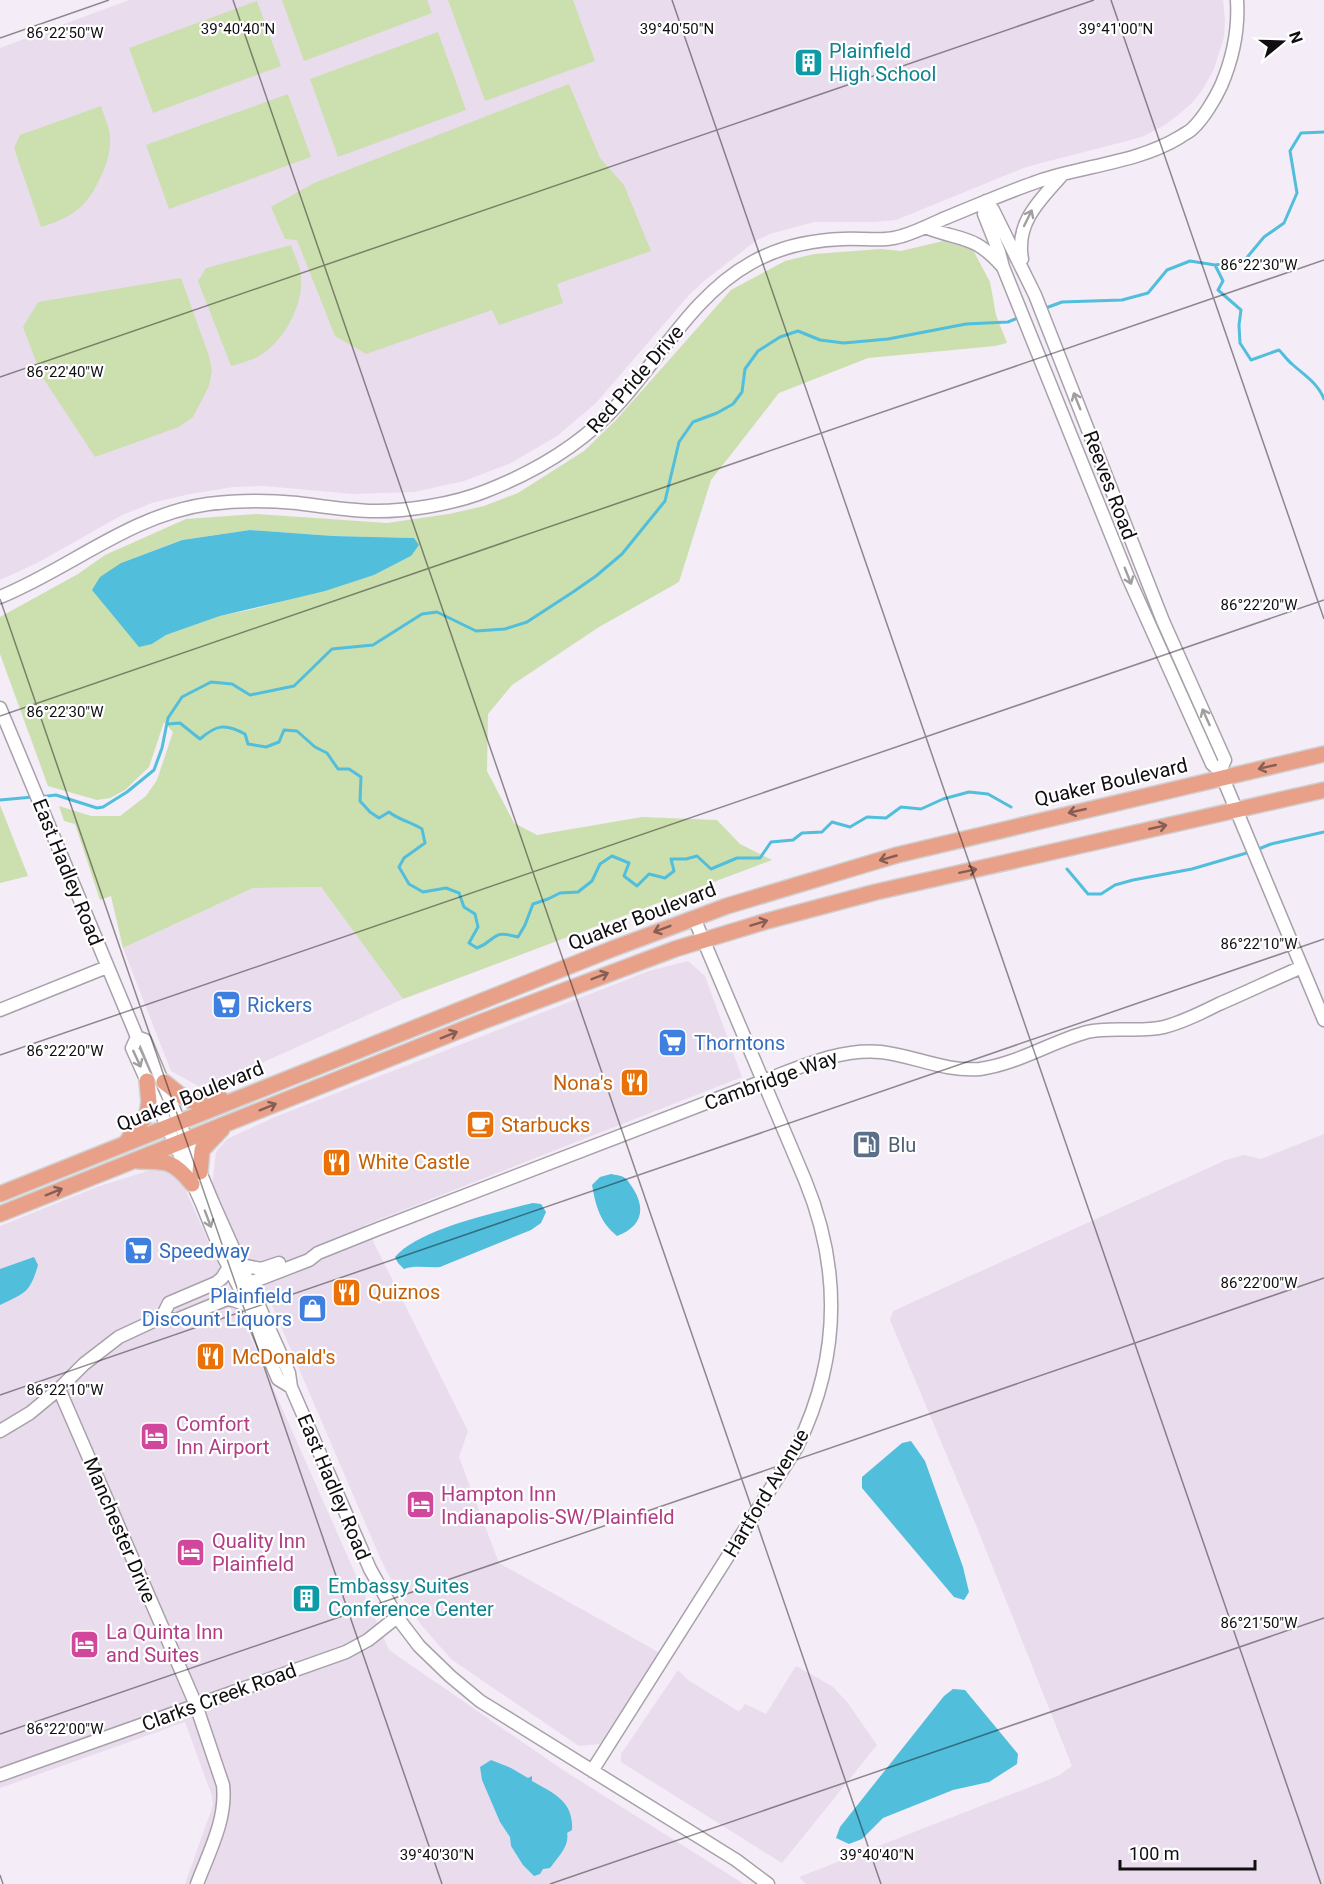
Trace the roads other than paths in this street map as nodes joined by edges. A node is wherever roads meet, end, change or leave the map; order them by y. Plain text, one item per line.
1 (1237, 0) edge
2 (1064, 174) junction
3 (986, 201) junction
4 (925, 227) junction
5 (1003, 267) junction
6 (1024, 272) junction
7 (0, 597) edge
8 (0, 708) edge
9 (1324, 754) edge
10 (1221, 774) junction
11 (1324, 790) edge
12 (1236, 809) junction
13 (694, 918) junction
14 (703, 941) junction
15 (107, 967) junction
16 (1302, 967) junction
17 (0, 1010) edge
18 (1324, 1020) edge
19 (137, 1037) junction
20 (147, 1081) junction
21 (763, 1081) junction
22 (164, 1082) junction
23 (256, 1092) junction
24 (228, 1123) junction
25 (174, 1125) junction
26 (180, 1142) junction
27 (125, 1144) junction
28 (132, 1161) junction
29 (196, 1178) junction
30 (0, 1194) edge
31 (0, 1214) edge
32 (318, 1253) junction
33 (235, 1266) junction
34 (244, 1285) junction
35 (247, 1305) junction
36 (162, 1317) junction
37 (291, 1387) junction
38 (59, 1389) junction
39 (0, 1431) edge
40 (397, 1617) junction
41 (196, 1705) junction
42 (592, 1771) junction
43 (0, 1775) edge
44 (197, 1884) edge
45 (768, 1884) edge

1 - 2 street
2 - 3 street
6 -> 2 street
3 - 4 street, Red Pride Drive
3 - 5 street, Reeves Road
3 - 6 street, Reeves Road
4 - 5 street
4 - 7 street, Red Pride Drive
5 -> 10 street, Reeves Road
10 -> 6 street, Reeves Road
8 - 15 street, East Hadley Road
9 -> 10 main road, Quaker Boulevard
10 - 12 street, Reeves Road
10 -> 13 main road, Quaker Boulevard
11 - 12 main road, Quaker Boulevard
14 -> 12 main road, Quaker Boulevard
12 - 16 street, Reeves Road
13 - 14 street, Hartford Avenue
13 -> 23 main road, Quaker Boulevard
14 - 21 street, Hartford Avenue
24 -> 14 main road, Quaker Boulevard
15 - 17 street
15 - 19 street, East Hadley Road
16 - 18 street, Reeves Road
16 - 21 street, Cambridge Way
19 -> 20 street, East Hadley Road
19 - 22 street, East Hadley Road
20 - 25 street, East Hadley Road
20 - 27 main road
21 - 32 street, Cambridge Way
21 - 42 street, Hartford Avenue
22 - 23 main road
22 - 25 street, East Hadley Road
23 - 25 main road, Quaker Boulevard
24 - 26 main road, Quaker Boulevard
24 - 29 main road
25 - 26 street, East Hadley Road
25 - 27 main road, Quaker Boulevard
26 - 28 main road, Quaker Boulevard
26 - 29 street, East Hadley Road
27 - 30 main road, Quaker Boulevard
28 - 29 main road
31 -> 28 main road, Quaker Boulevard
29 - 33 street, East Hadley Road
32 - 33 street, Cambridge Way
32 - 34 street, Cambridge Way
33 - 34 street, East Hadley Road
33 - 36 street
34 - 35 street, East Hadley Road
34 - 37 street, East Hadley Road
35 - 36 street
35 - 37 street, East Hadley Road
36 - 38 street
37 - 40 street, East Hadley Road
38 - 39 street
38 - 41 street, Manchester Drive
40 - 41 street, Clarks Creek Road
40 - 42 street, East Hadley Road
41 - 43 street, Clarks Creek Road
41 - 44 street, Manchester Drive
42 - 45 street, East Hadley Road

